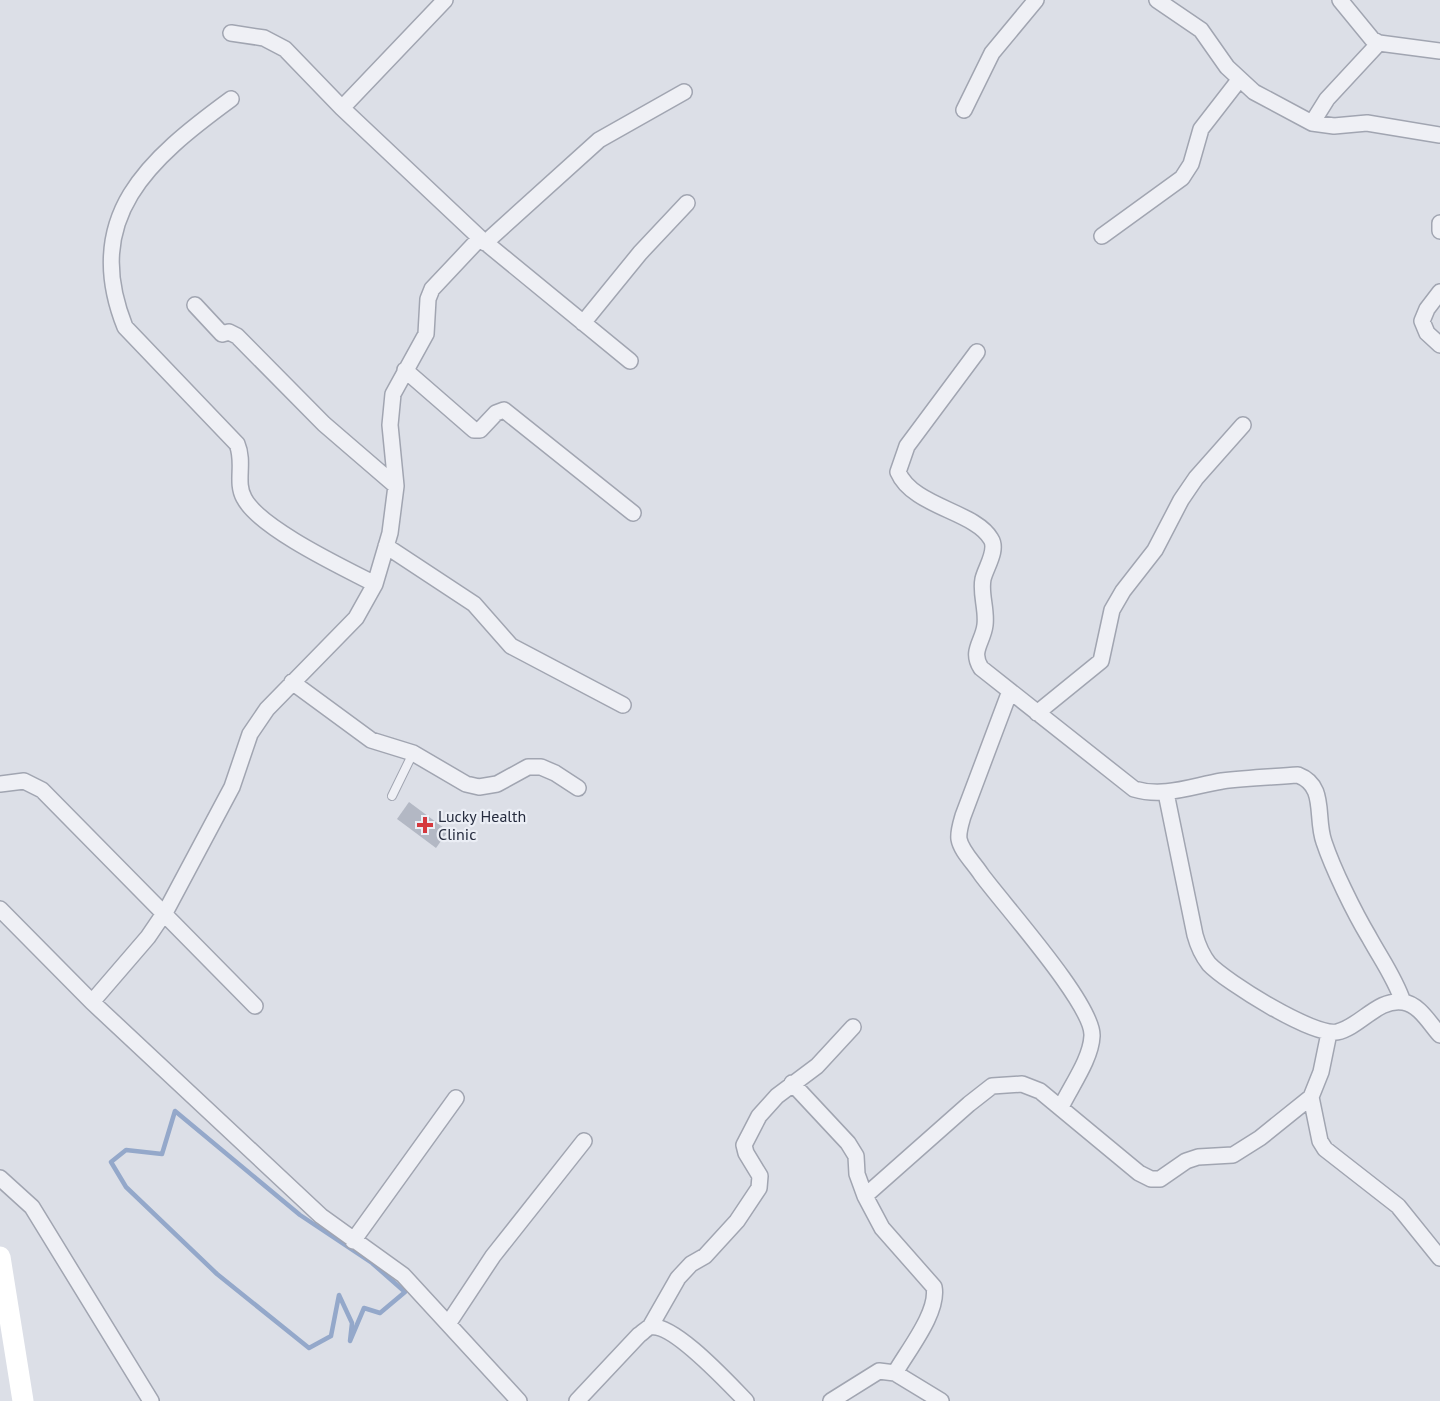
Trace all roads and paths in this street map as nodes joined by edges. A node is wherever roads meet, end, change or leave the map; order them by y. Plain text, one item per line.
1 (445, 0) edge
2 (1036, 0) edge
3 (1157, 0) edge
4 (1340, 0) edge
5 (231, 33) dead end
6 (1379, 43) junction
7 (1440, 51) edge
8 (1239, 80) junction
9 (684, 92) dead end
10 (231, 99) dead end
11 (342, 108) junction
12 (964, 110) dead end
13 (1312, 123) junction
14 (1440, 135) edge
15 (687, 203) dead end
16 (1440, 223) edge
17 (1440, 231) edge
18 (1102, 236) dead end
19 (482, 240) junction
20 (1440, 292) edge
21 (195, 305) dead end
22 (583, 322) junction
23 (1440, 345) edge
24 (977, 352) dead end
25 (630, 361) dead end
26 (405, 370) junction
27 (1243, 425) dead end
28 (396, 486) junction
29 (633, 513) dead end
30 (386, 546) junction
31 (375, 584) junction
32 (292, 682) junction
33 (1010, 691) junction
34 (623, 705) dead end
35 (1037, 713) junction
36 (413, 753) junction
37 (0, 784) edge
38 (578, 788) dead end
39 (1166, 793) junction
40 (392, 796) dead end
41 (0, 909) edge
42 (163, 915) junction
43 (92, 1002) junction
44 (1403, 1002) junction
45 (255, 1006) dead end
46 (853, 1027) dead end
47 (1438, 1028) edge
48 (1329, 1033) junction
49 (792, 1083) junction
50 (1311, 1097) junction
51 (456, 1098) dead end
52 (1061, 1107) junction
53 (584, 1141) dead end
54 (0, 1178) edge
55 (865, 1196) junction
56 (353, 1241) junction
57 (0, 1257) edge
58 (1440, 1258) edge
59 (448, 1324) junction
60 (650, 1327) junction
61 (895, 1373) junction
62 (23, 1401) edge
63 (151, 1401) edge
64 (519, 1401) edge
65 (577, 1401) edge
66 (746, 1401) edge
67 (831, 1401) edge
68 (941, 1401) edge

1 - 11 street
2 - 12 street
3 - 8 street
4 - 6 street
5 - 11 street
6 - 7 street
6 - 13 street
8 - 13 street
8 - 18 street
9 - 19 street
10 - 31 street
11 - 19 street
13 - 14 street
15 - 22 street
16 - 17 street
19 - 22 street
19 - 26 street
20 - 23 street
21 - 28 street
22 - 25 street
24 - 33 street
26 - 28 street
26 - 29 street
27 - 35 street
28 - 30 street
30 - 31 street
30 - 34 street
31 - 32 street
32 - 36 street
32 - 42 street
33 - 35 street
33 - 52 street
35 - 39 street
36 - 38 street
36 - 40 lane
37 - 42 street
39 - 44 street
39 - 48 street
41 - 43 street
42 - 43 street
42 - 45 street
43 - 56 street
44 - 47 street
44 - 48 street
46 - 49 street
48 - 50 street
49 - 55 street
49 - 60 street
50 - 52 street
50 - 58 street
51 - 56 street
52 - 55 street
53 - 59 street
54 - 63 street
55 - 61 street
56 - 59 street
57 - 62 main road
59 - 64 street
60 - 65 street
60 - 66 street
61 - 67 street
61 - 68 street

